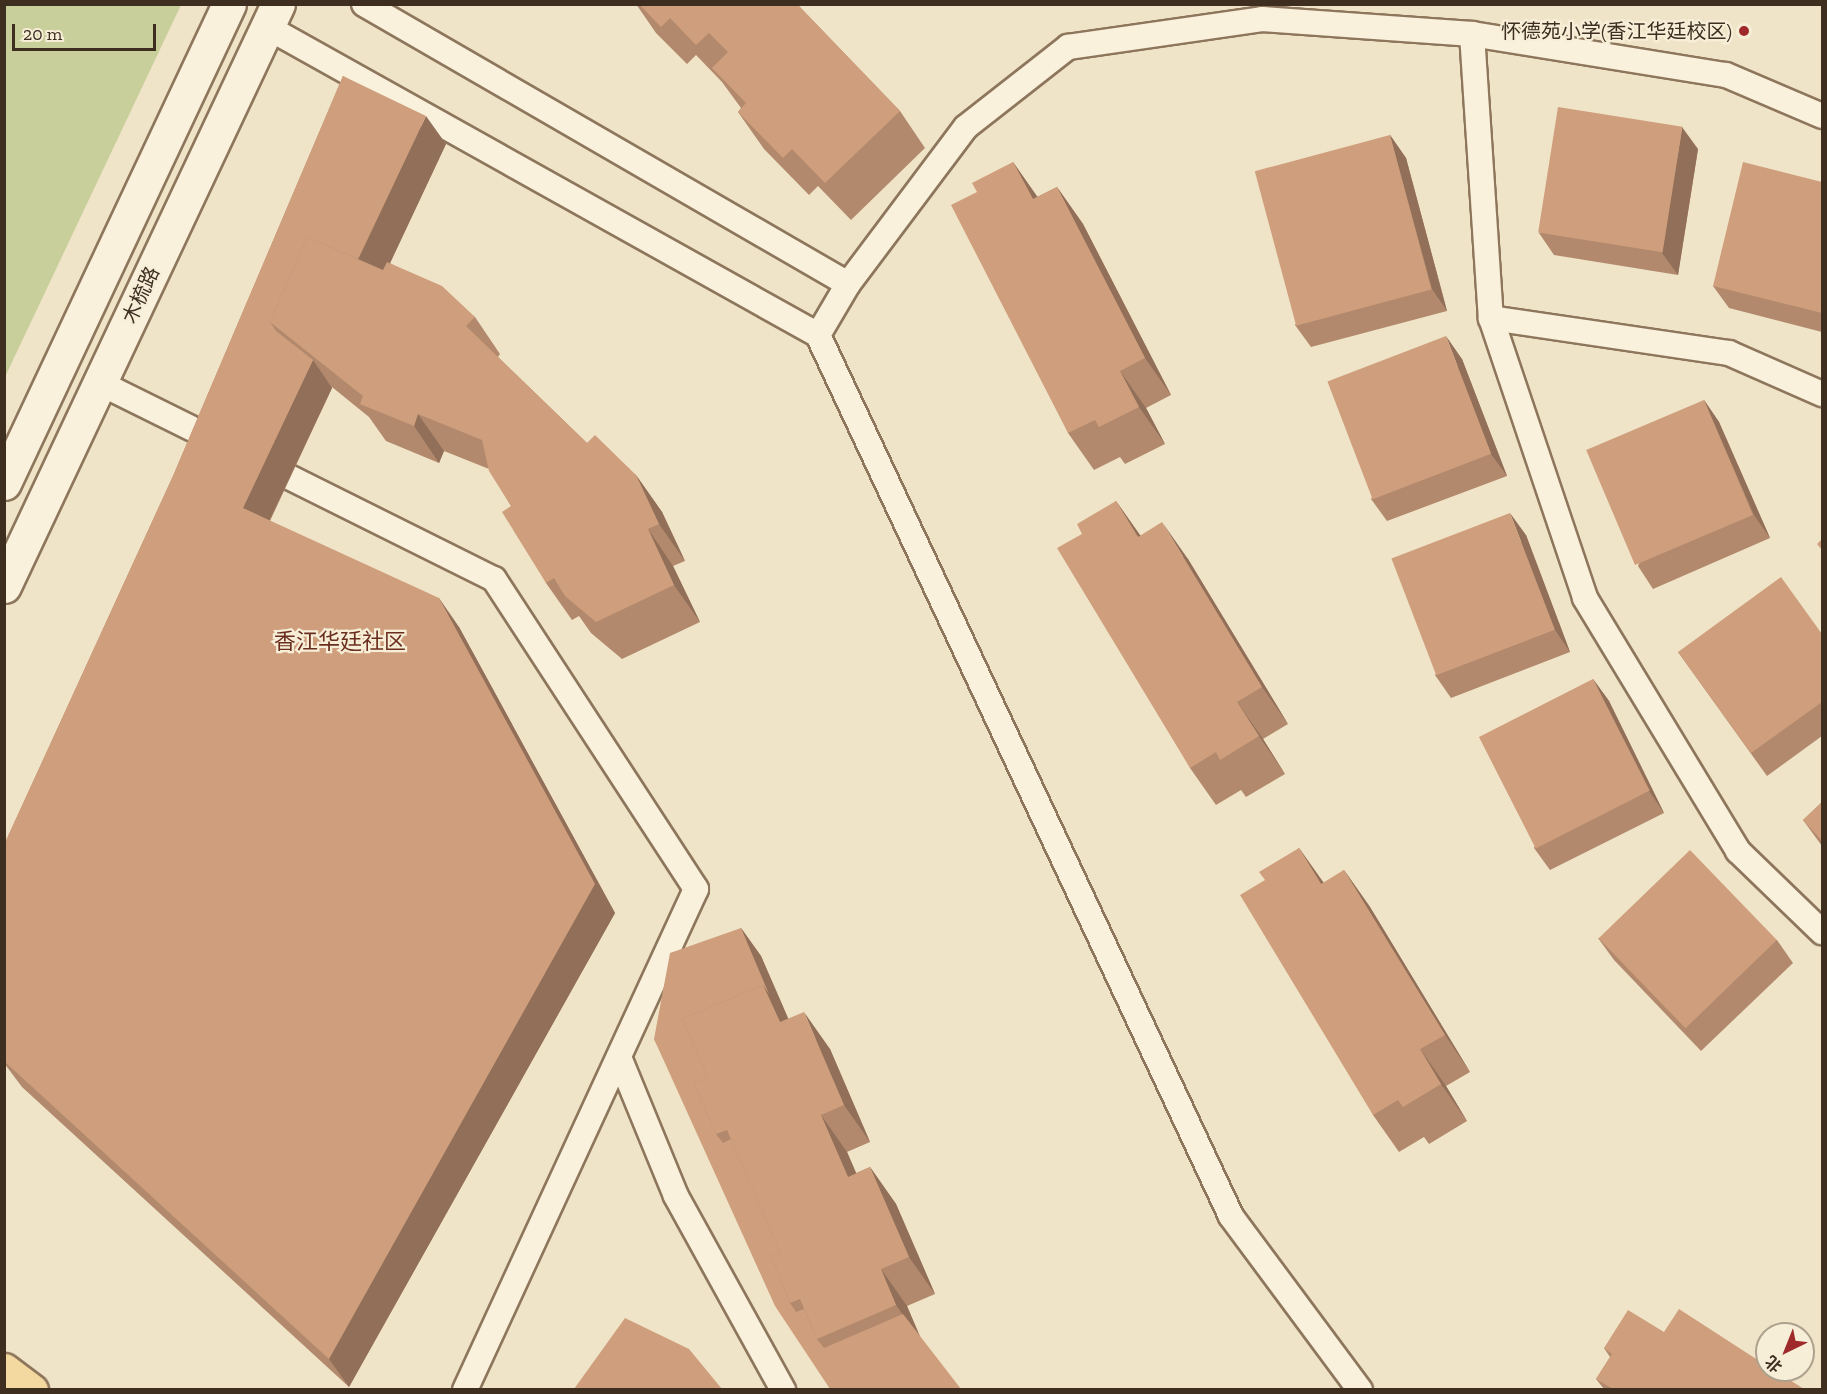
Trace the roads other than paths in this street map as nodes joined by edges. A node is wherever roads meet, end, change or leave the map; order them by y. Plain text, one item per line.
1 (229, 4) edge
2 (364, 4) edge
3 (272, 16) edge
4 (1472, 34) junction
5 (1822, 116) edge
6 (848, 284) junction
7 (1491, 318) junction
8 (818, 336) junction
9 (100, 383) junction
10 (1822, 394) edge
11 (4, 483) edge
12 (4, 586) edge
13 (1822, 932) edge
14 (619, 1057) junction
15 (4, 1370) edge
16 (31, 1389) edge
17 (465, 1389) edge
18 (783, 1389) edge
19 (1360, 1389) edge

1 - 11 street
2 - 6 lane
3 - 8 lane
3 - 9 street, 木梳路
4 - 5 lane
4 - 6 lane
4 - 7 lane
6 - 8 lane
7 - 10 lane
7 - 13 lane
8 - 19 lane
9 - 12 street, 木梳路
9 - 14 lane
14 - 17 lane
14 - 18 lane
15 - 16 main road

